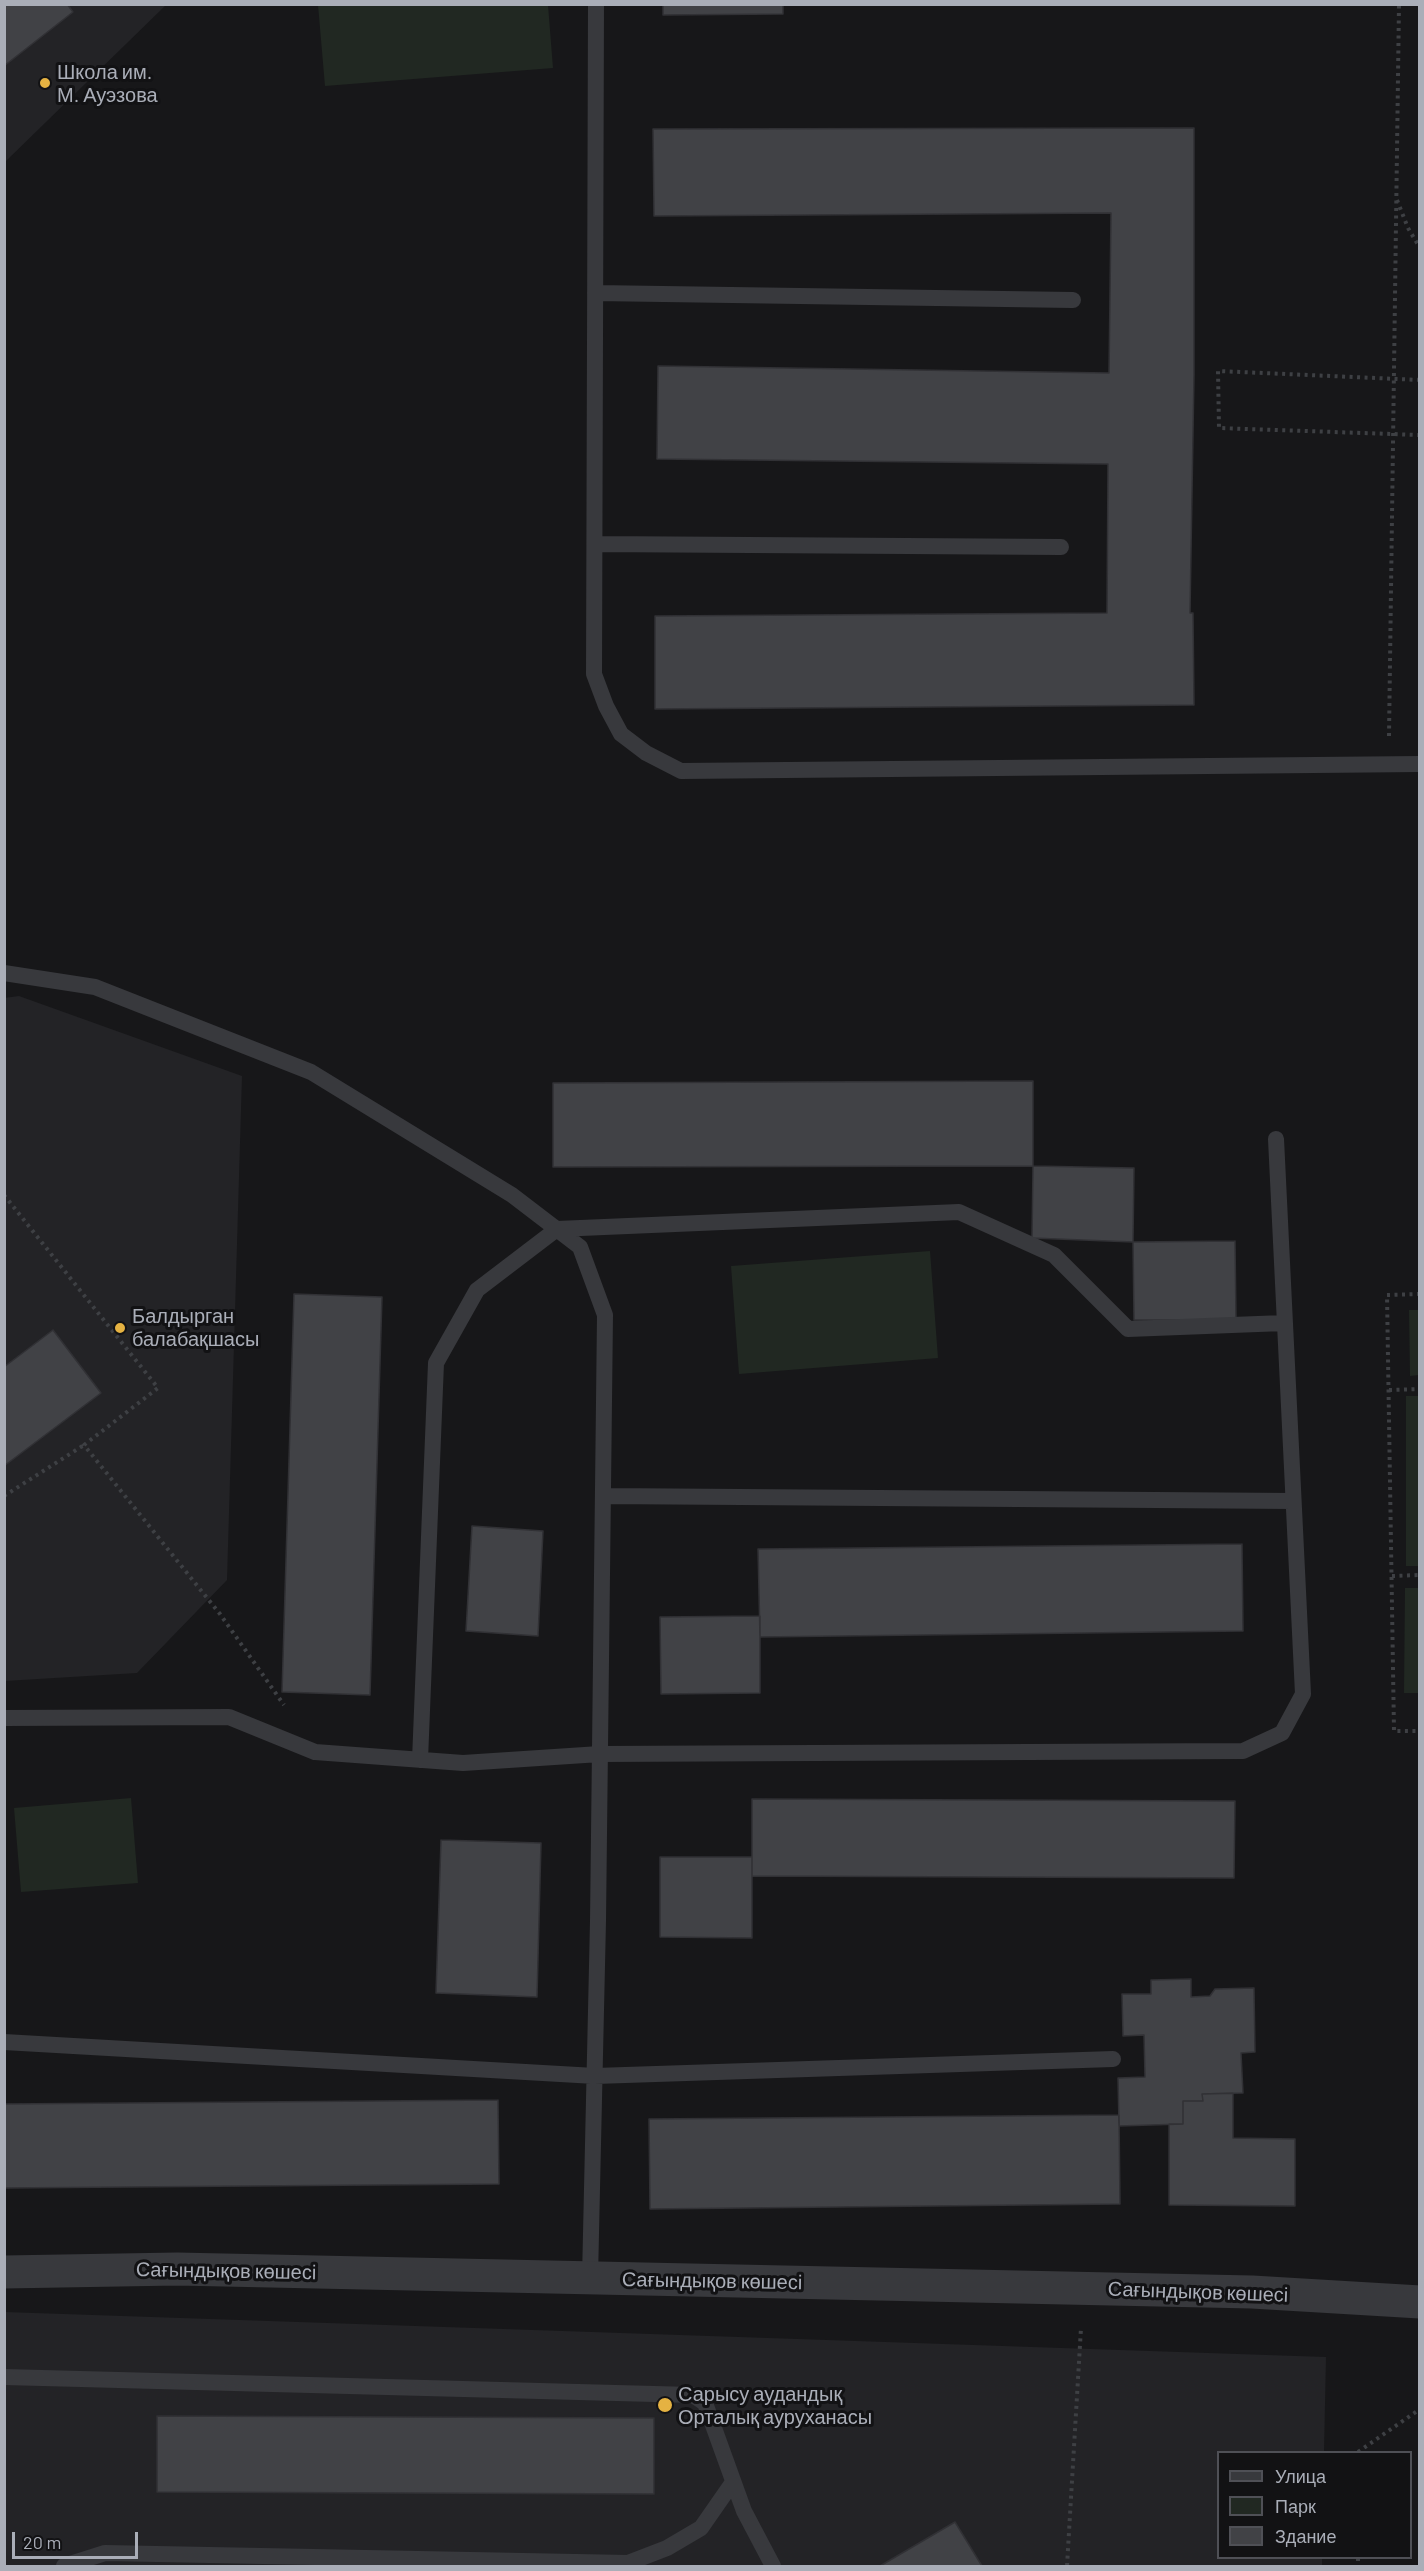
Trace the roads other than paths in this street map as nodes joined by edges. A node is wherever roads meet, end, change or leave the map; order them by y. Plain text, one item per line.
1 (596, 4) edge
2 (596, 293) junction
3 (1073, 300) dead end
4 (595, 544) junction
5 (1061, 547) dead end
6 (1419, 764) edge
7 (4, 973) edge
8 (1276, 1139) dead end
9 (557, 1229) junction
10 (1284, 1323) junction
11 (603, 1496) junction
12 (1293, 1500) junction
13 (4, 1718) edge
14 (600, 1754) junction
15 (420, 1760) junction
16 (4, 2042) edge
17 (1113, 2059) dead end
18 (595, 2076) junction
19 (4, 2272) edge
20 (590, 2278) junction
21 (1419, 2302) edge
22 (4, 2377) edge
23 (733, 2482) junction
24 (398, 2562) edge
25 (64, 2566) edge
26 (773, 2566) edge

1 - 2 lane
2 - 3 lane
2 - 4 lane
4 - 5 lane
4 - 6 lane
7 - 9 lane
8 - 10 lane
9 - 10 lane
9 - 11 lane
9 - 15 lane
10 - 12 lane
11 - 12 lane
11 - 14 lane
12 - 14 lane
13 - 15 lane
14 - 15 lane
14 - 18 lane
16 - 18 lane
17 - 18 lane
18 - 20 lane
19 - 20 street, Сағындықов көшесі
20 - 21 street, Сағындықов көшесі
22 - 23 lane
23 - 24 lane
23 - 26 lane
24 - 25 lane

